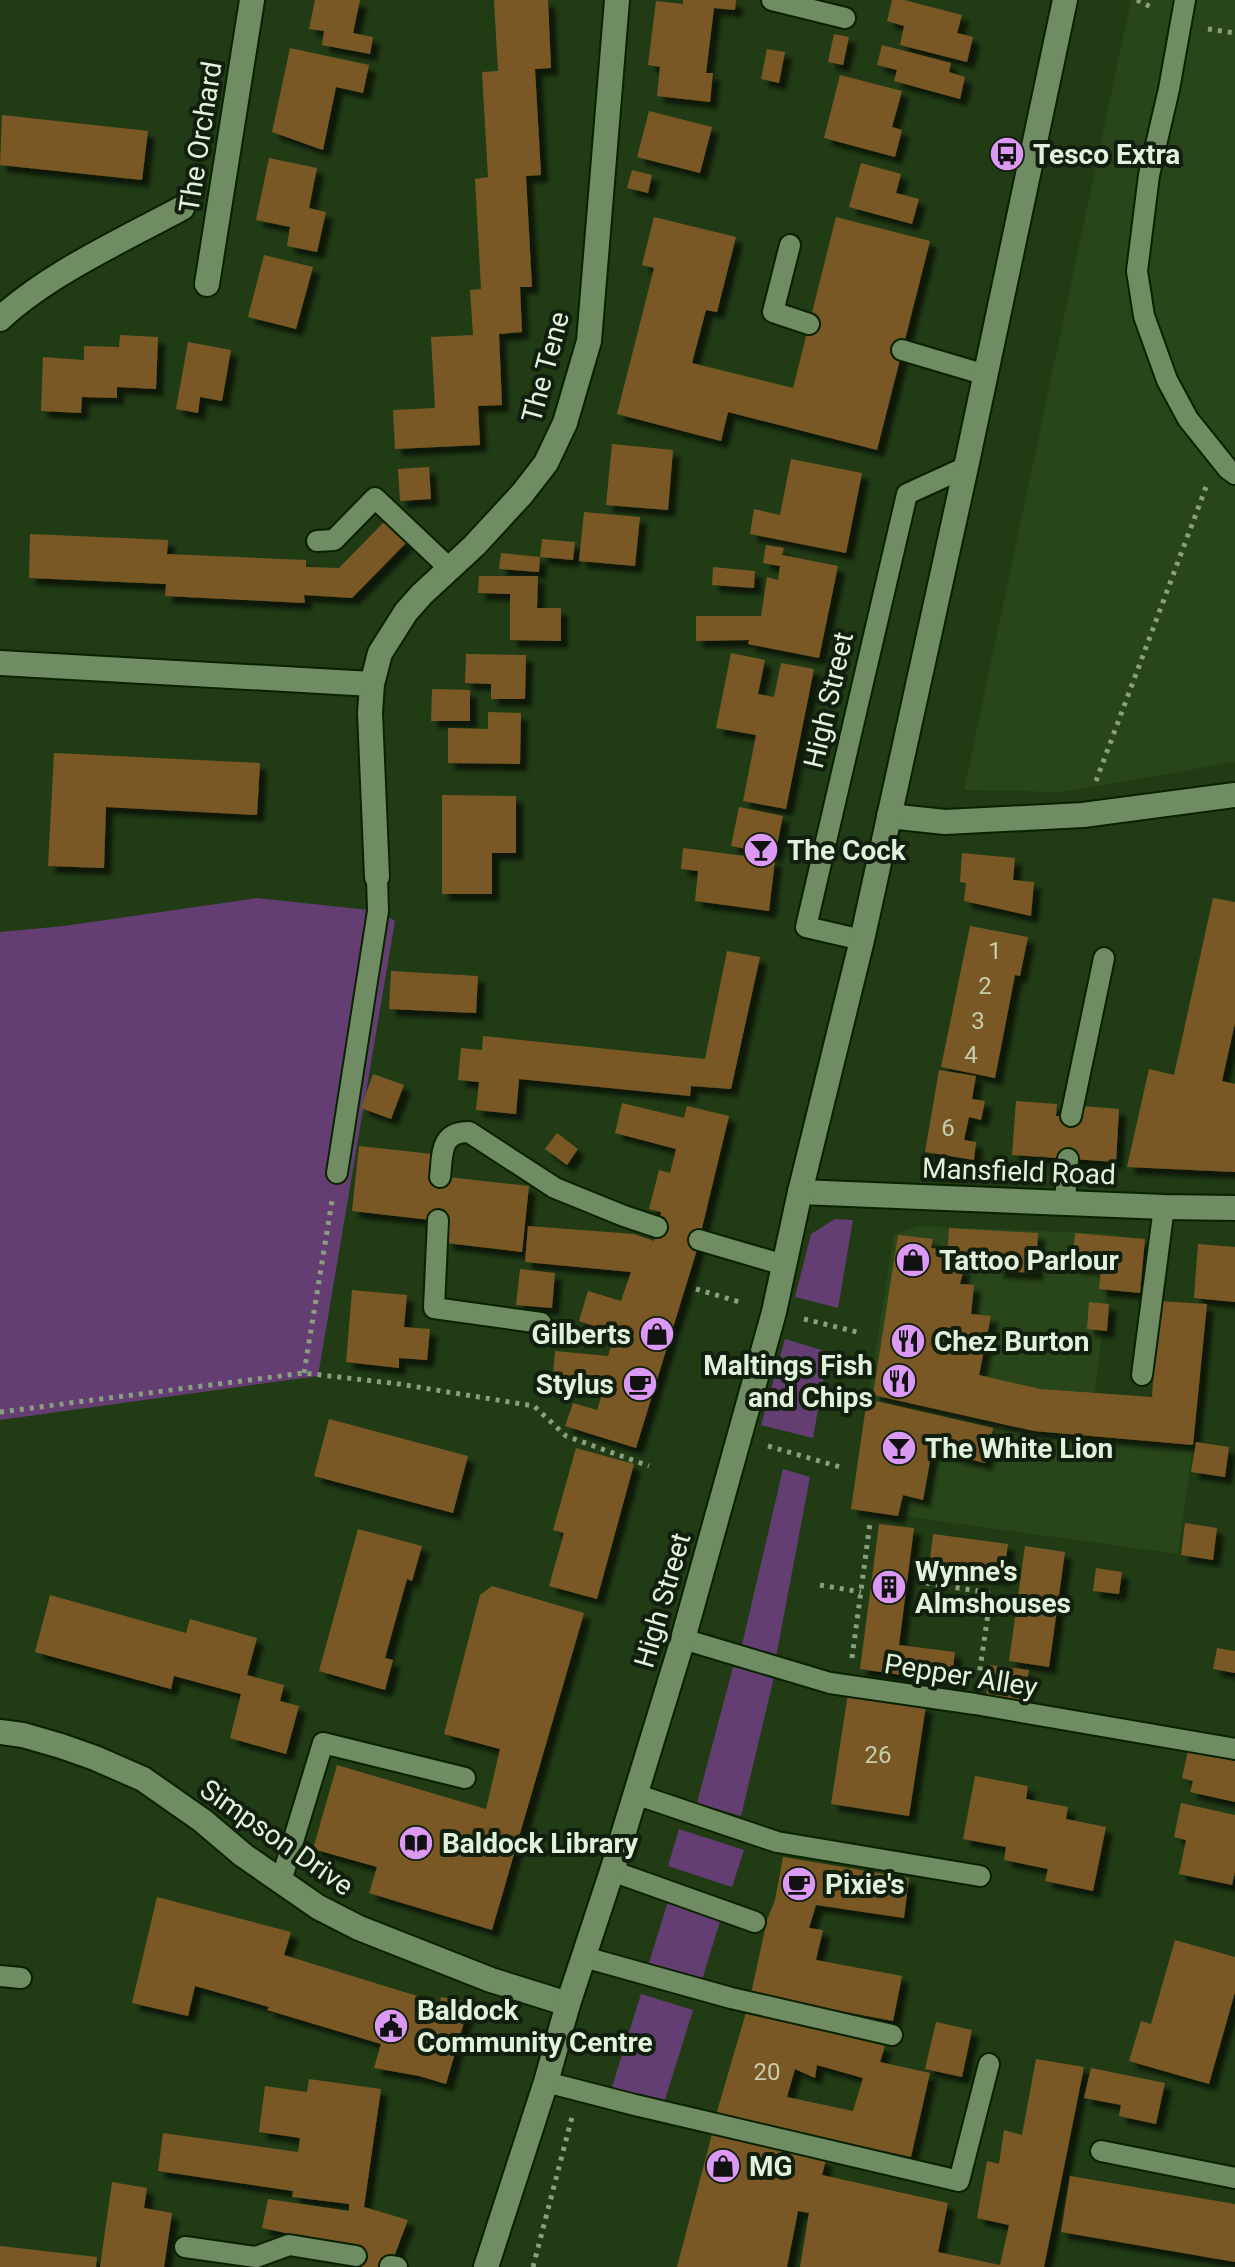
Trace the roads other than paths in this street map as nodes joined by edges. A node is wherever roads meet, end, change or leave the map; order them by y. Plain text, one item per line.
1 (252, 0) edge
2 (617, 0) edge
3 (772, 0) edge
4 (1065, 0) edge
5 (1185, 0) edge
6 (845, 18) dead end
7 (182, 208) dead end
8 (790, 245) dead end
9 (207, 284) dead end
10 (0, 319) edge
11 (809, 324) dead end
12 (902, 350) dead end
13 (986, 375) junction
14 (966, 467) junction
15 (1232, 472) edge
16 (317, 541) dead end
17 (449, 568) junction
18 (0, 663) edge
19 (372, 684) junction
20 (1234, 792) edge
21 (889, 816) junction
22 (377, 877) joint
23 (862, 940) junction
24 (1104, 958) dead end
25 (1071, 1116) dead end
26 (1068, 1159) dead end
27 (337, 1173) road end
28 (440, 1177) dead end
29 (800, 1192) junction
30 (1065, 1203) junction
31 (1164, 1207) junction
32 (1235, 1208) edge
33 (438, 1220) dead end
34 (657, 1227) dead end
35 (699, 1240) dead end
36 (784, 1265) junction
37 (541, 1323) dead end
38 (1142, 1375) dead end
39 (683, 1639) junction
40 (0, 1732) edge
41 (1235, 1749) edge
42 (465, 1778) dead end
43 (635, 1794) junction
44 (612, 1871) junction
45 (980, 1876) dead end
46 (281, 1881) junction
47 (755, 1922) dead end
48 (584, 1957) junction
49 (0, 1976) edge
50 (21, 1978) dead end
51 (568, 2004) junction
52 (892, 2035) dead end
53 (989, 2064) dead end
54 (546, 2082) junction
55 (1101, 2151) dead end
56 (1235, 2178) edge
57 (185, 2247) dead end
58 (356, 2256) dead end
59 (486, 2267) edge

1 - 9 street, The Orchard
2 - 17 street, The Tene
3 - 6 lane
4 - 13 street, High Street
5 - 15 lane
7 - 10 street
8 - 11 lane
12 - 13 lane
13 - 14 street, High Street
14 - 21 street, High Street
14 - 23 lane, High Street
16 - 17 lane
17 - 19 street, The Tene
18 - 19 street
19 - 22 street, The Tene
20 - 21 street
21 - 23 street, High Street
22 - 27 lane
23 - 29 street, High Street
24 - 25 lane
26 - 30 lane
28 - 34 lane
29 - 30 street, Mansfield Road
29 - 36 street, High Street
30 - 31 street, Mansfield Road
31 - 32 street, Mansfield Road
31 - 38 lane
33 - 37 lane
35 - 36 lane
36 - 39 street, High Street
39 - 41 lane, Pepper Alley
39 - 43 street, High Street
40 - 46 street, Simpson Drive
42 - 46 lane
43 - 44 street, High Street
43 - 45 lane
44 - 47 lane
44 - 48 street, High Street
46 - 51 street, Simpson Drive
48 - 51 street, High Street
48 - 52 lane
49 - 50 lane
51 - 54 street, High Street
53 - 54 lane
54 - 59 street, High Street
55 - 56 lane
57 - 58 lane

